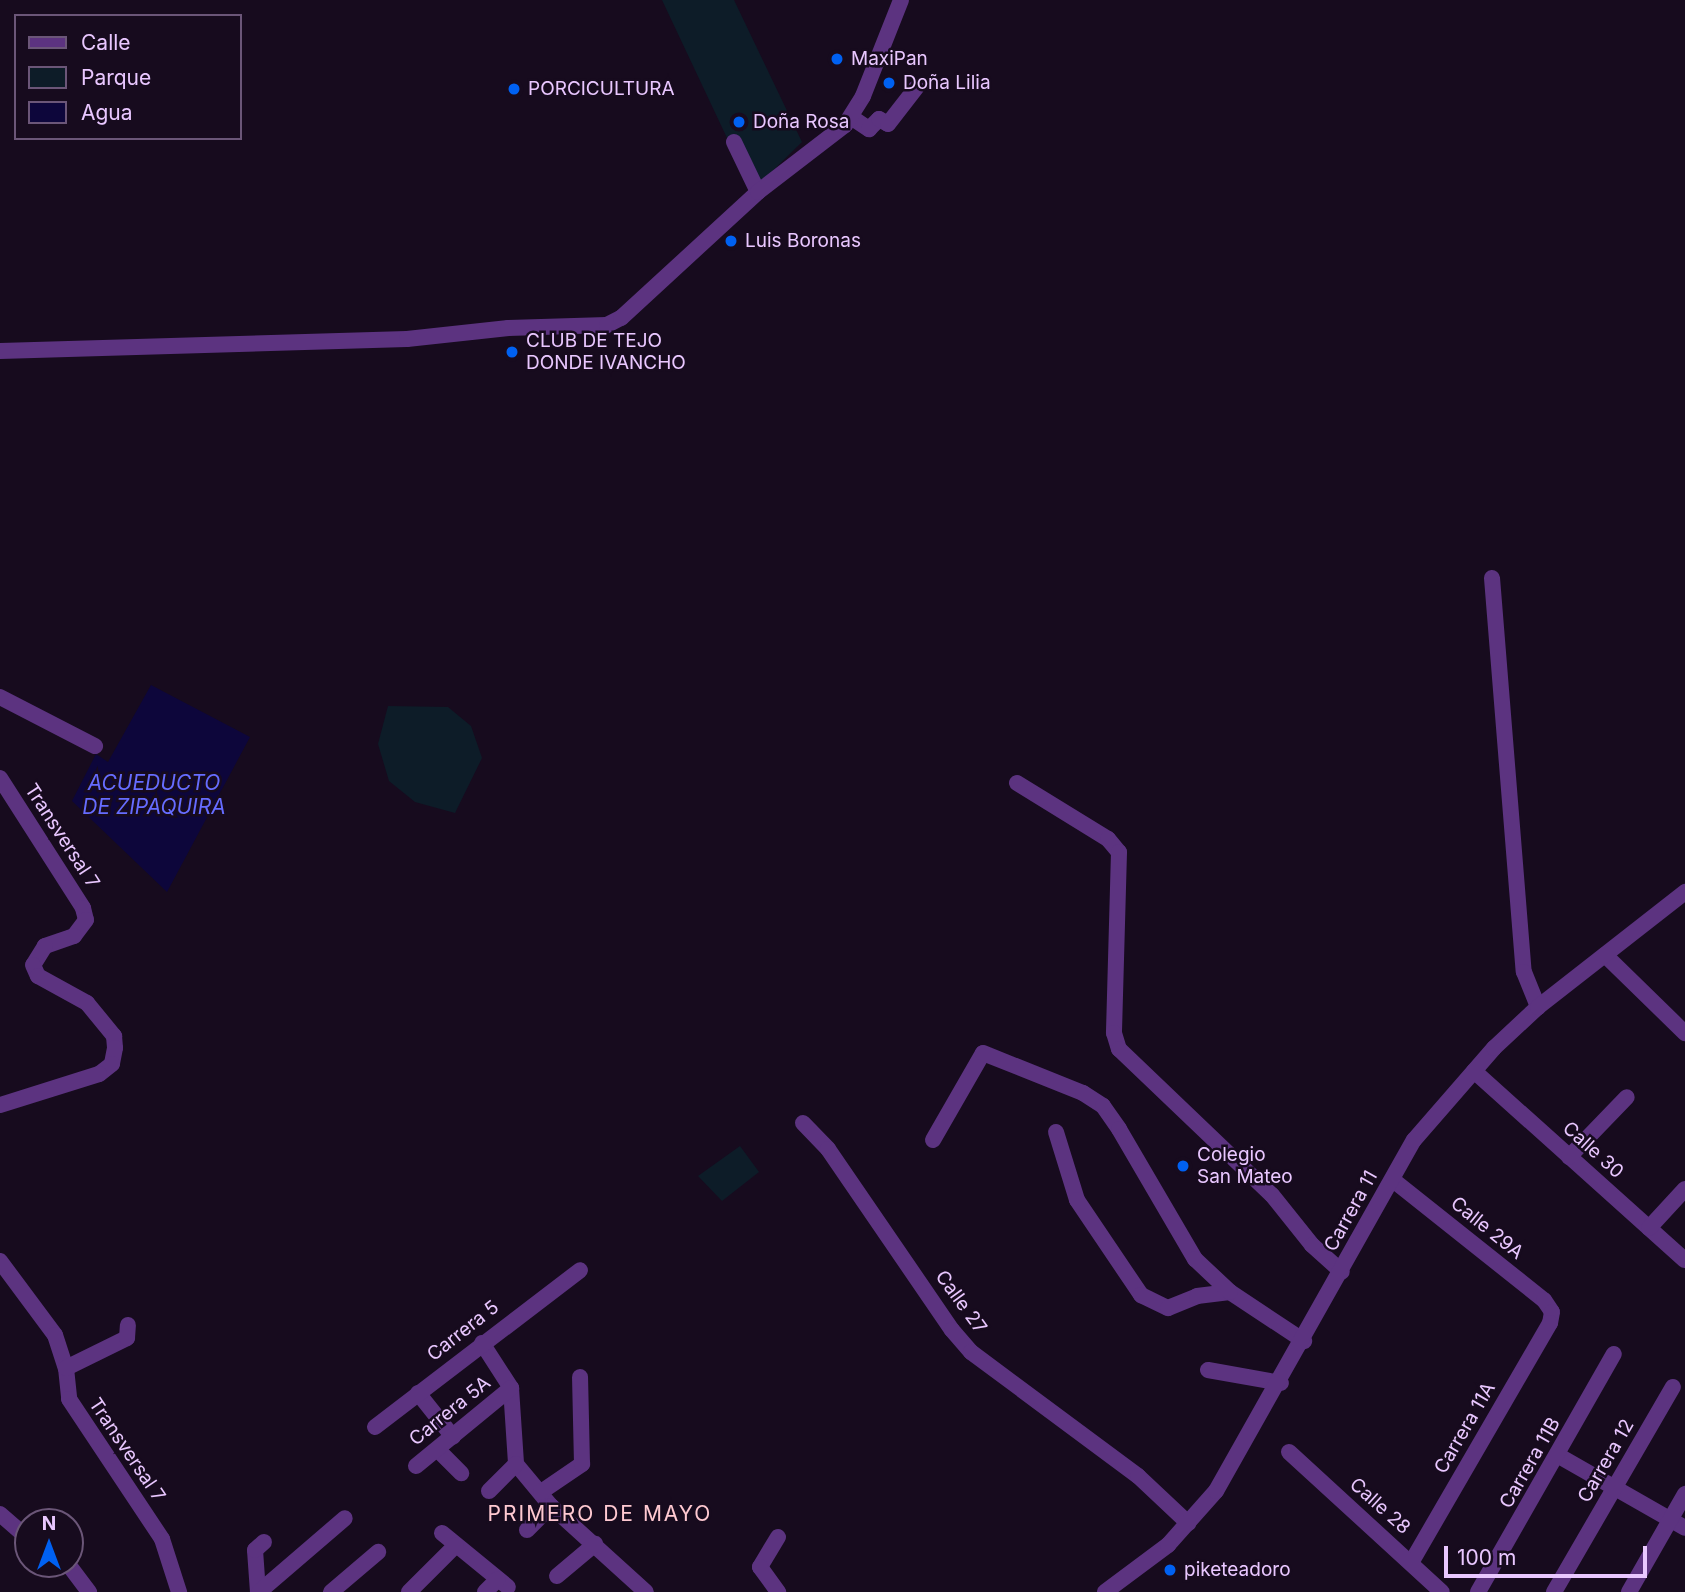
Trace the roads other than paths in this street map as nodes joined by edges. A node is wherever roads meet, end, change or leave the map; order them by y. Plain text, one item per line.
1 (901, 0) edge
2 (916, 88) dead end
3 (850, 117) junction
4 (734, 142) dead end
5 (758, 192) junction
6 (0, 351) edge
7 (1492, 578) dead end
8 (0, 697) edge
9 (95, 747) dead end
10 (0, 778) edge
11 (1017, 783) dead end
12 (1685, 892) edge
13 (1605, 955) junction
14 (1538, 1007) junction
15 (1685, 1033) edge
16 (1474, 1071) junction
17 (1627, 1097) dead end
18 (0, 1105) edge
19 (803, 1122) dead end
20 (1056, 1132) dead end
21 (933, 1140) dead end
22 (1569, 1157) junction
23 (1393, 1180) junction
24 (1685, 1189) edge
25 (1649, 1228) junction
26 (1685, 1260) edge
27 (0, 1261) edge
28 (580, 1270) dead end
29 (1342, 1272) junction
30 (1230, 1292) junction
31 (1552, 1312) joint
32 (128, 1325) dead end
33 (1304, 1340) junction
34 (481, 1343) junction
35 (1614, 1353) dead end
36 (66, 1368) junction
37 (1208, 1370) dead end
38 (580, 1377) dead end
39 (1281, 1383) junction
40 (1673, 1387) dead end
41 (511, 1388) junction
42 (418, 1393) junction
43 (375, 1427) dead end
44 (453, 1437) junction
45 (438, 1450) junction
46 (1289, 1452) dead end
47 (1559, 1457) junction
48 (516, 1464) junction
49 (416, 1466) dead end
50 (461, 1473) dead end
51 (1615, 1488) junction
52 (489, 1490) dead end
53 (541, 1492) junction
54 (1685, 1494) edge
55 (551, 1506) junction
56 (0, 1514) edge
57 (345, 1518) dead end
58 (1670, 1519) junction
59 (1188, 1523) junction
60 (14, 1526) edge
61 (1685, 1528) edge
62 (527, 1530) dead end
63 (442, 1533) dead end
64 (778, 1537) dead end
65 (264, 1542) dead end
66 (595, 1544) junction
67 (456, 1545) junction
68 (378, 1552) dead end
69 (1411, 1563) junction
70 (557, 1576) dead end
71 (636, 1590) edge
72 (179, 1592) edge
73 (259, 1592) edge
74 (331, 1592) edge
75 (409, 1592) edge
76 (485, 1592) edge
77 (778, 1592) edge
78 (1105, 1592) edge
79 (1442, 1592) edge
80 (1478, 1592) edge
81 (1554, 1592) edge
82 (1629, 1592) edge

1 - 3 street
2 - 3 street
3 - 5 street
4 - 5 street
5 - 6 street
7 - 14 street
8 - 9 street
10 - 18 street, Transversal 7
11 - 29 street
12 - 13 street, Carrera 11
13 - 14 street, Carrera 11
13 - 15 street
14 - 16 street, Carrera 11
16 - 22 street, Calle 30
16 - 23 street, Carrera 11
17 - 22 street
19 - 59 street, Calle 27
20 - 30 street
21 - 30 street
22 - 25 street, Calle 30
23 - 29 street, Carrera 11
23 - 31 street, Calle 29A
24 - 25 street
25 - 26 street, Calle 30
27 - 36 street, Transversal 7
28 - 34 street, Carrera 5
29 - 33 street, Carrera 11
30 - 33 street
31 - 69 street, Carrera 11A
32 - 36 street
33 - 39 street, Carrera 11
34 - 41 street
34 - 42 street, Carrera 5
35 - 47 street, Carrera 11B
36 - 72 street, Transversal 7
37 - 39 street
38 - 53 street
39 - 59 street, Carrera 11
40 - 51 street, Carrera 12
41 - 44 street, Carrera 5A
41 - 48 street
42 - 43 street, Carrera 5
42 - 44 street
44 - 45 street, Carrera 5A
45 - 49 street, Carrera 5A
45 - 50 street
46 - 69 street, Calle 28
47 - 51 street
47 - 80 street, Carrera 11B
48 - 52 street
48 - 53 street
51 - 58 street
51 - 81 street, Carrera 12
53 - 55 street
54 - 58 street
55 - 62 street
55 - 66 street
56 - 60 street
57 - 73 street
58 - 61 street
58 - 82 street
59 - 78 street, Carrera 11
63 - 67 street
64 - 77 street
65 - 73 street
66 - 70 street
66 - 71 street
67 - 75 street
67 - 76 street
68 - 74 street
69 - 79 street, Calle 28

